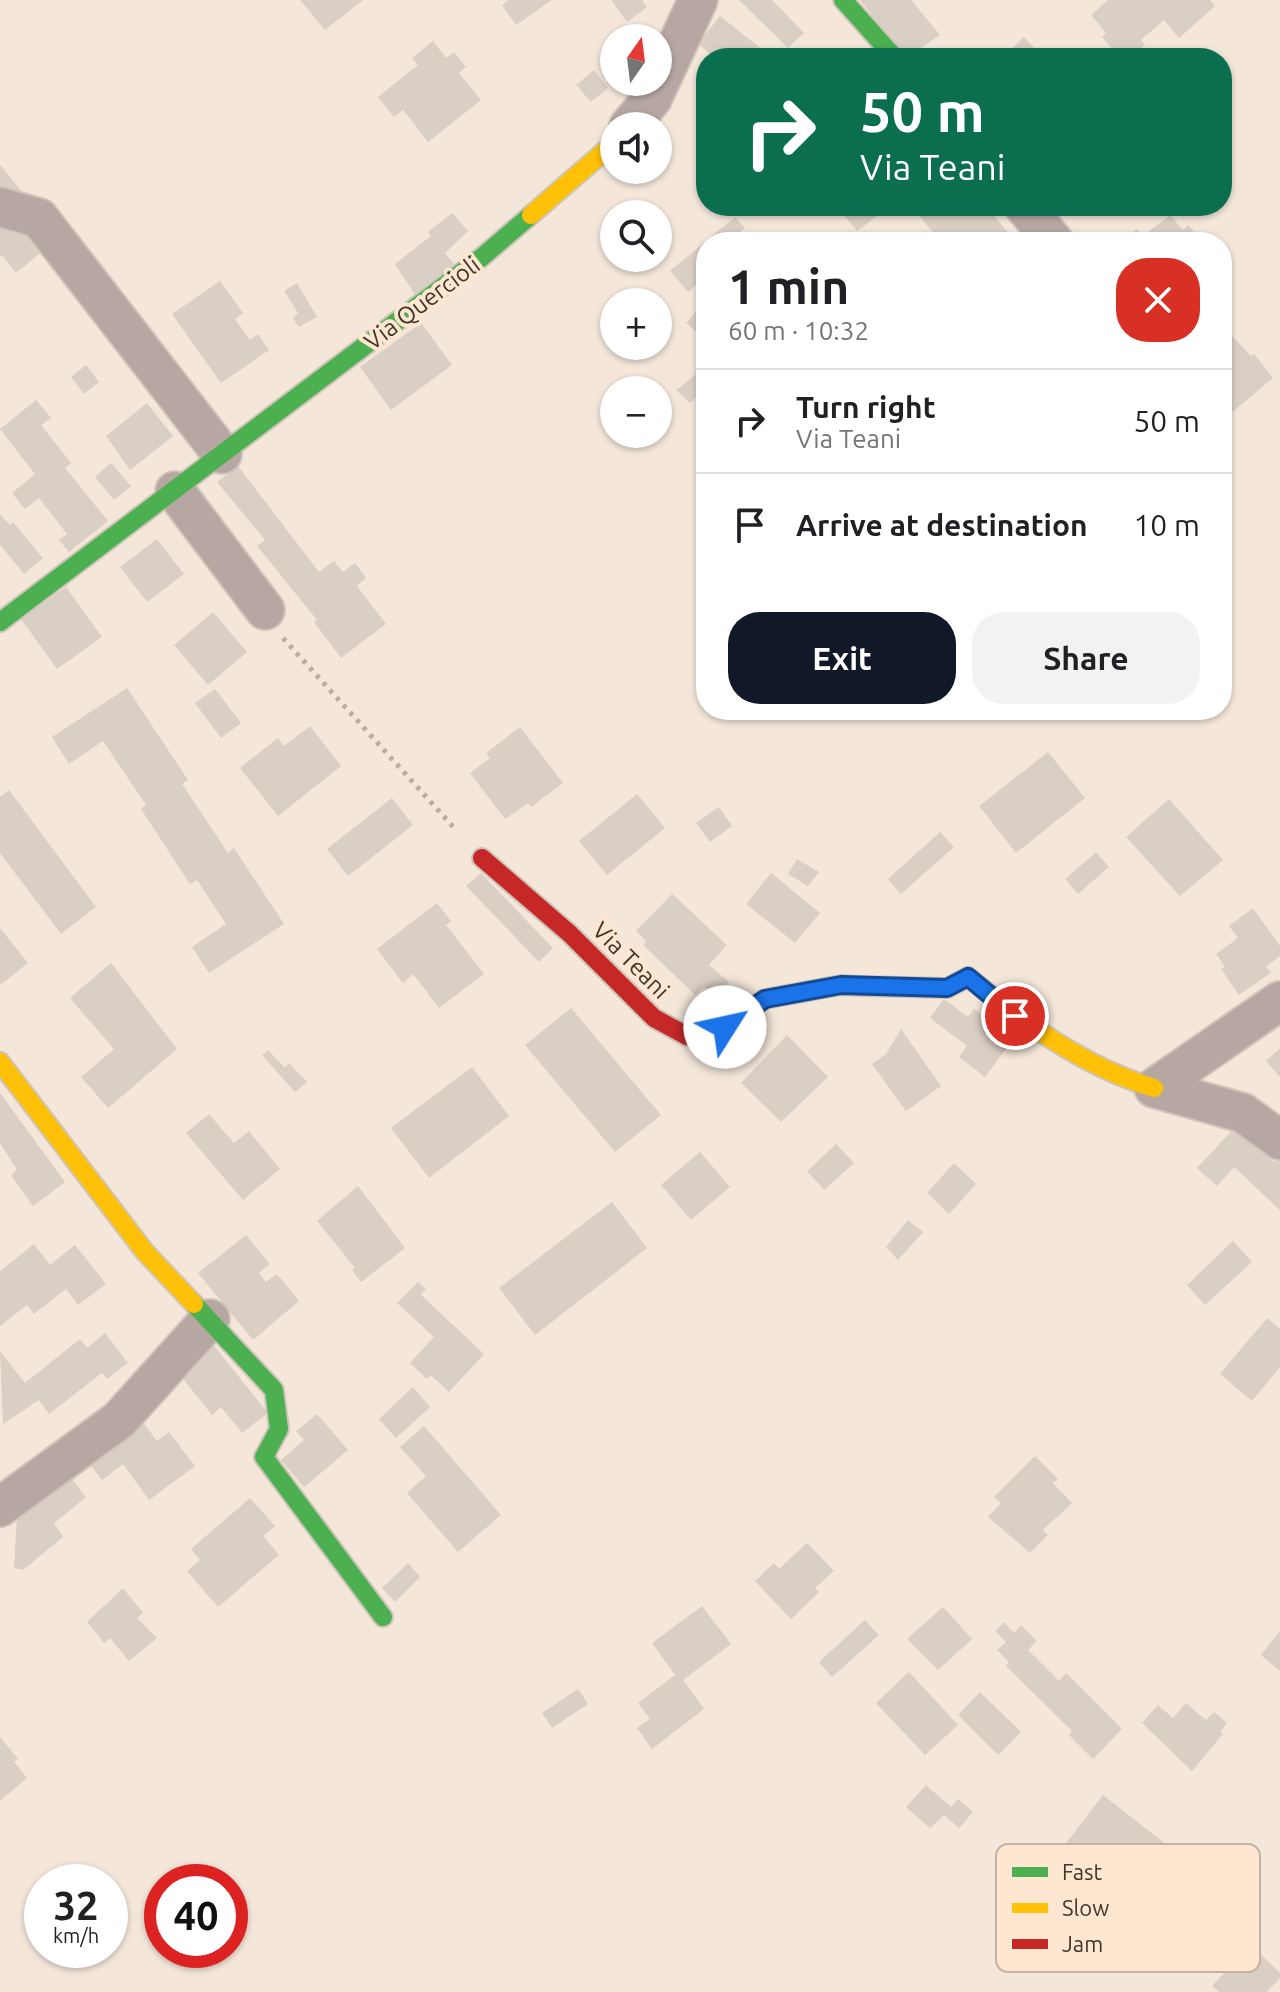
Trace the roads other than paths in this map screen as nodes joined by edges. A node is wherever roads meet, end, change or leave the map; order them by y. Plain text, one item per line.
1 (698, 0) edge
2 (843, 0) edge
3 (886, 48) edge
4 (641, 112) edge
5 (600, 155) edge
6 (0, 207) edge
7 (1032, 216) edge
8 (1046, 232) edge
9 (222, 454) junction
10 (175, 491) junction
11 (265, 610) road end
12 (0, 622) edge
13 (482, 858) road end
14 (1280, 1001) edge
15 (0, 1062) edge
16 (1154, 1088) junction
17 (1280, 1140) edge
18 (210, 1319) junction
19 (0, 1507) edge
20 (383, 1617) dead end

1 - 4 street
2 - 3 street
5 - 9 street, Via Quercioli
6 - 9 street
7 - 8 street
9 - 10 street, Via Quercioli
10 - 11 street
10 - 12 street, Via Quercioli
13 - 16 street, Via Teani
14 - 16 street
15 - 18 street
16 - 17 street
18 - 19 street
18 - 20 street

